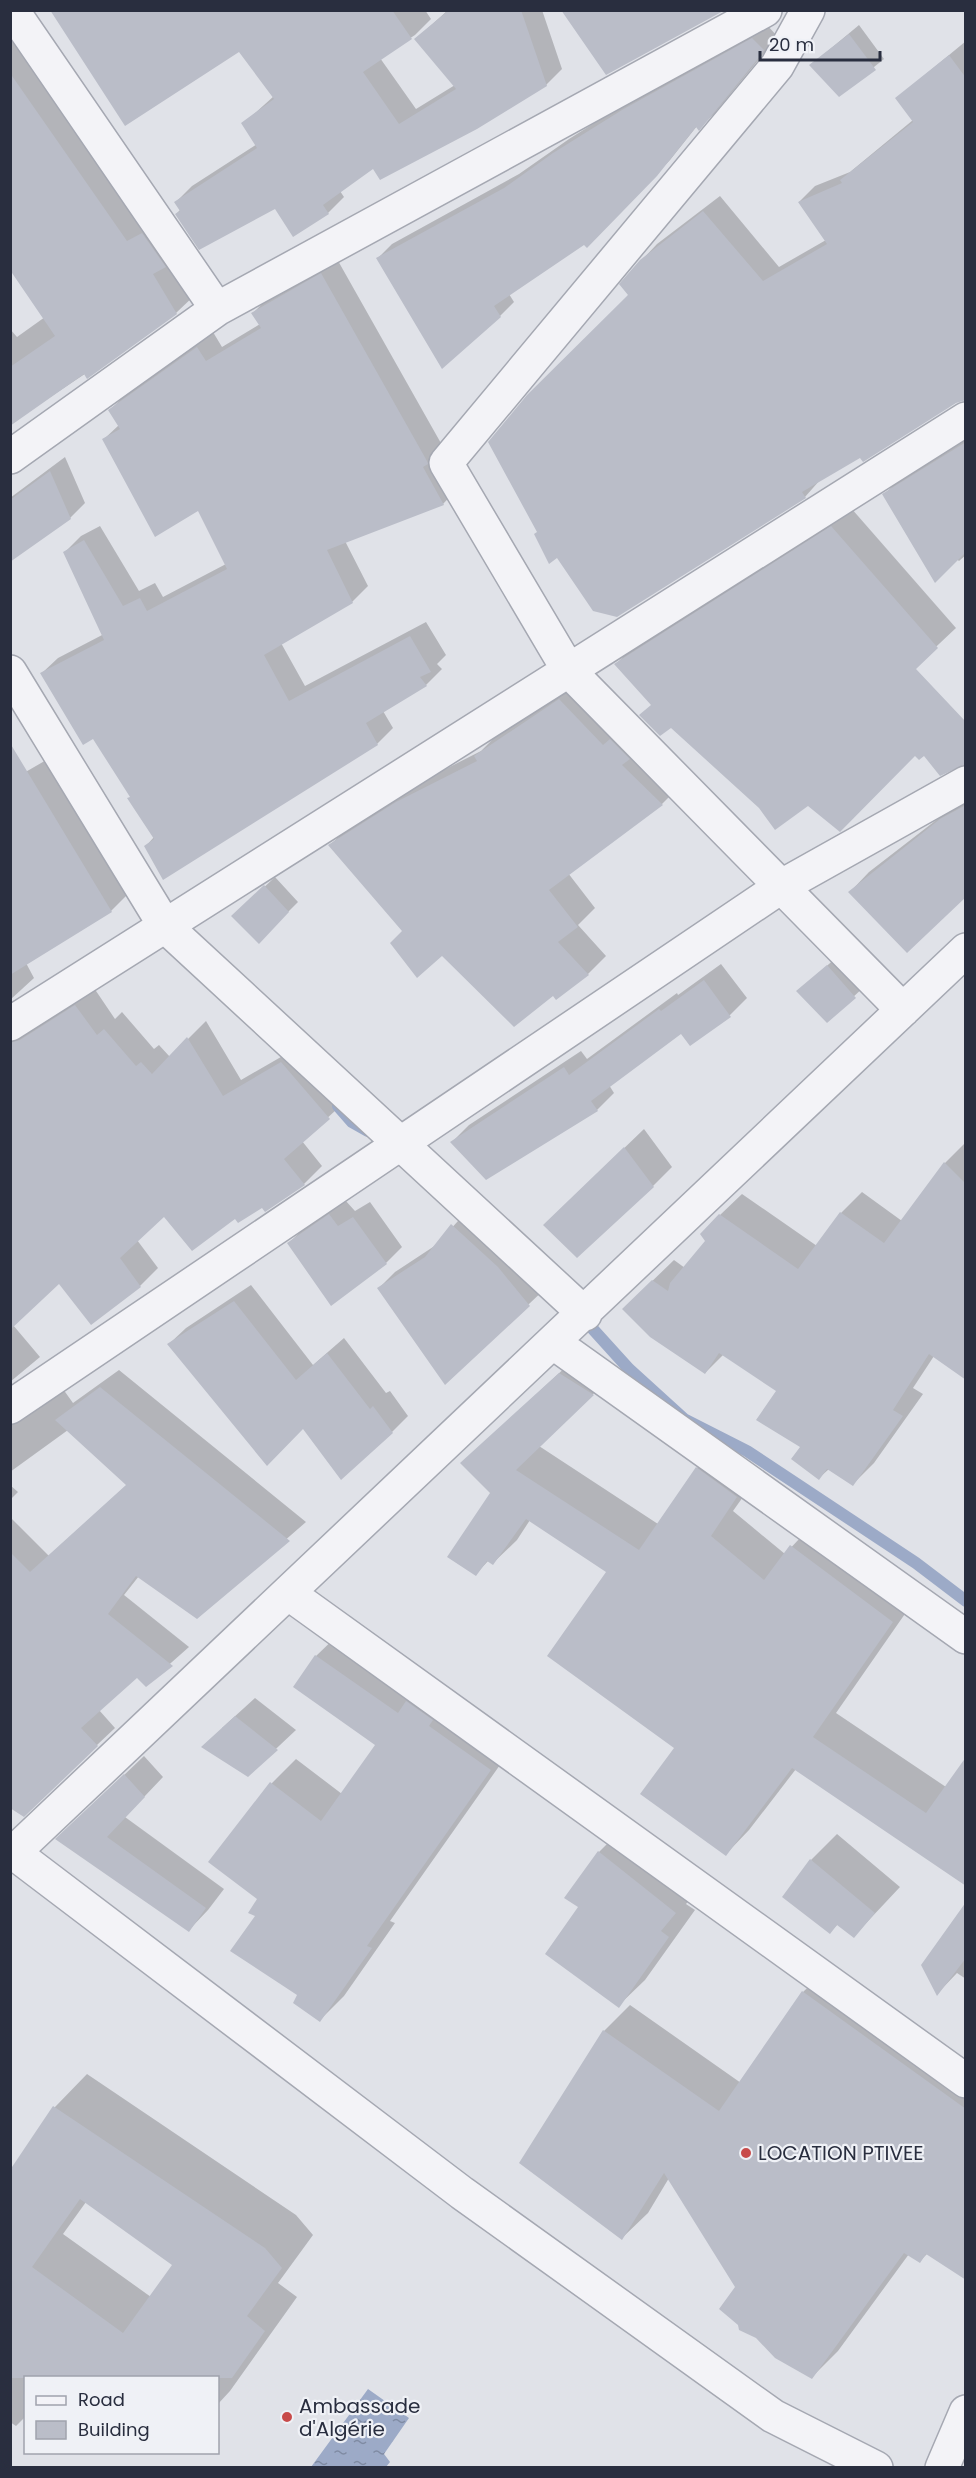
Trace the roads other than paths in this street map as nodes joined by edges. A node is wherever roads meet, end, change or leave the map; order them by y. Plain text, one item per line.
1 (12, 10) edge
2 (808, 10) edge
3 (753, 12) edge
4 (217, 309) junction
5 (966, 420) edge
6 (10, 457) edge
7 (569, 670) junction
8 (10, 672) edge
9 (966, 783) edge
10 (782, 886) junction
11 (165, 926) junction
12 (966, 950) edge
13 (903, 1010) junction
14 (10, 1024) edge
15 (401, 1144) junction
16 (585, 1314) junction
17 (554, 1343) junction
18 (10, 1407) edge
19 (288, 1593) junction
20 (966, 1637) edge
21 (12, 1855) edge
22 (966, 2081) edge
23 (966, 2412) edge
24 (876, 2468) edge
25 (942, 2468) edge

1 - 4 street
2 - 7 street
3 - 4 street
4 - 6 street
5 - 7 street
7 - 10 street
7 - 11 street
8 - 11 street
9 - 10 street
10 - 13 street
10 - 15 street
11 - 14 street
11 - 15 street
12 - 13 street
13 - 16 street
15 - 16 street
15 - 18 street
16 - 17 street
17 - 19 street
17 - 20 street
19 - 21 street
19 - 22 street
21 - 24 street
23 - 25 street

